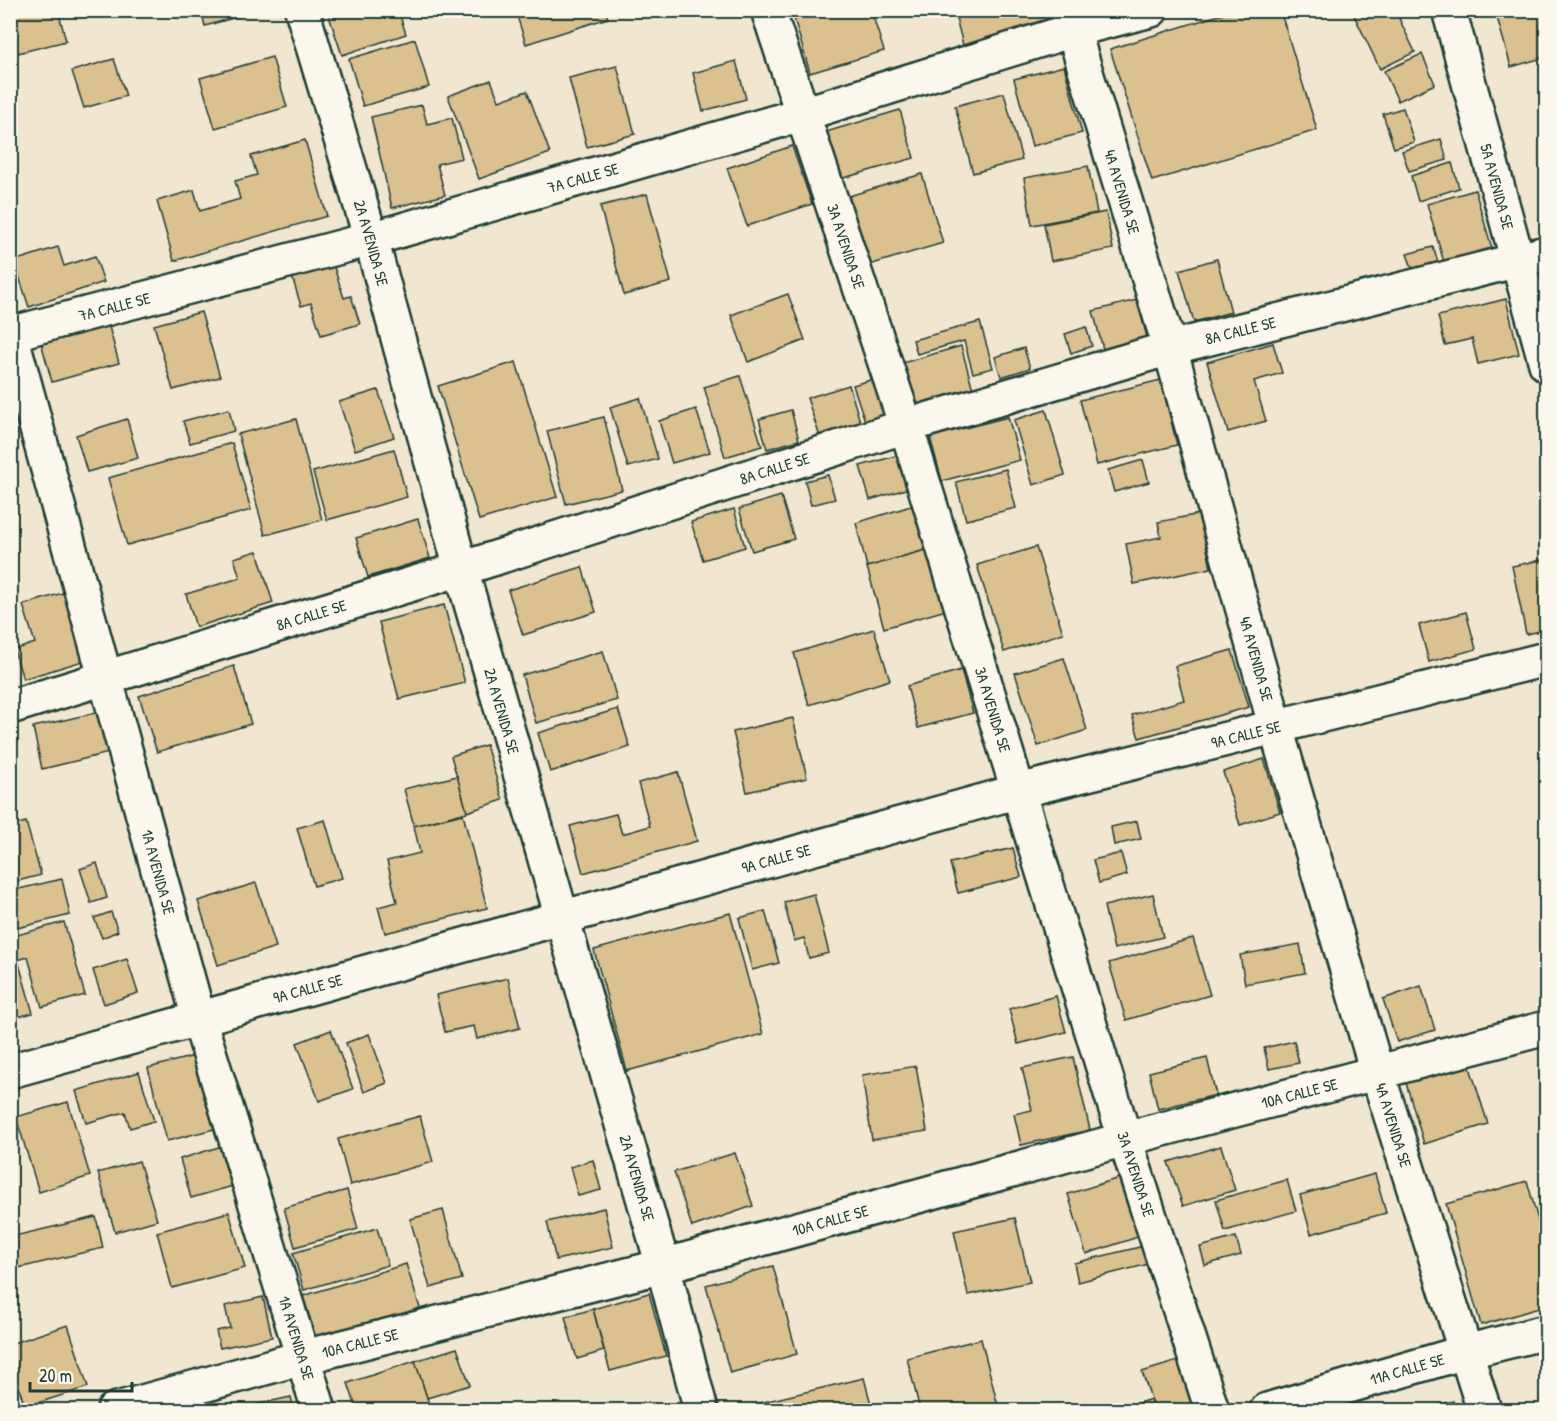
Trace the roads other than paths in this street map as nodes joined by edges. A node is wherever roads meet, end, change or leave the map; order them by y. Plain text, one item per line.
1 (302, 10) edge
2 (768, 10) edge
3 (1152, 10) edge
4 (1449, 10) edge
5 (1070, 20) edge
6 (803, 114) junction
7 (371, 239) junction
8 (1532, 257) edge
9 (11, 333) edge
10 (1170, 348) junction
11 (1546, 364) edge
12 (906, 426) junction
13 (461, 569) junction
14 (1546, 659) edge
15 (105, 679) junction
16 (10, 707) edge
17 (1276, 728) junction
18 (1019, 791) junction
19 (562, 917) junction
20 (199, 1019) junction
21 (1546, 1028) edge
22 (10, 1071) edge
23 (1377, 1072) junction
24 (1125, 1138) junction
25 (663, 1266) junction
26 (1546, 1332) edge
27 (1465, 1352) junction
28 (304, 1357) junction
29 (114, 1410) edge
30 (319, 1410) edge
31 (701, 1410) edge
32 (1212, 1410) edge
33 (1267, 1410) edge
34 (1484, 1410) edge

1 - 7 street, 2A AVENIDA SE
2 - 6 street, 3A AVENIDA SE
3 - 5 street, 7A CALLE SE
4 - 8 street, 5A AVENIDA SE
5 - 6 street, 7A CALLE SE
5 - 10 street, 4A AVENIDA SE
6 - 7 street, 7A CALLE SE
6 - 12 street, 3A AVENIDA SE
7 - 9 street, 7A CALLE SE
7 - 13 street, 2A AVENIDA SE
8 - 10 street, 8A CALLE SE
8 - 11 street, 5A AVENIDA SE
9 - 15 street, 1A AVENIDA SE
10 - 12 street, 8A CALLE SE
10 - 17 street, 4A AVENIDA SE
12 - 13 street, 8A CALLE SE
12 - 18 street, 3A AVENIDA SE
13 - 15 street, 8A CALLE SE
13 - 19 street, 2A AVENIDA SE
14 - 17 street, 9A CALLE SE
15 - 16 street, 8A CALLE SE
15 - 20 street, 1A AVENIDA SE
17 - 18 street, 9A CALLE SE
17 - 23 street, 4A AVENIDA SE
18 - 19 street, 9A CALLE SE
18 - 24 street, 3A AVENIDA SE
19 - 20 street, 9A CALLE SE
19 - 25 street, 2A AVENIDA SE
20 - 22 street, 9A CALLE SE
20 - 28 street, 1A AVENIDA SE
21 - 23 street, 10A CALLE SE
23 - 24 street, 10A CALLE SE
23 - 27 street, 4A AVENIDA SE
24 - 25 street, 10A CALLE SE
24 - 32 street, 3A AVENIDA SE
25 - 28 street, 10A CALLE SE
25 - 31 street, 2A AVENIDA SE
26 - 27 street, 11A CALLE SE
27 - 33 street, 11A CALLE SE
27 - 34 street, 4A AVENIDA SE
28 - 29 street, 10A CALLE SE
28 - 30 street, 1A AVENIDA SE

